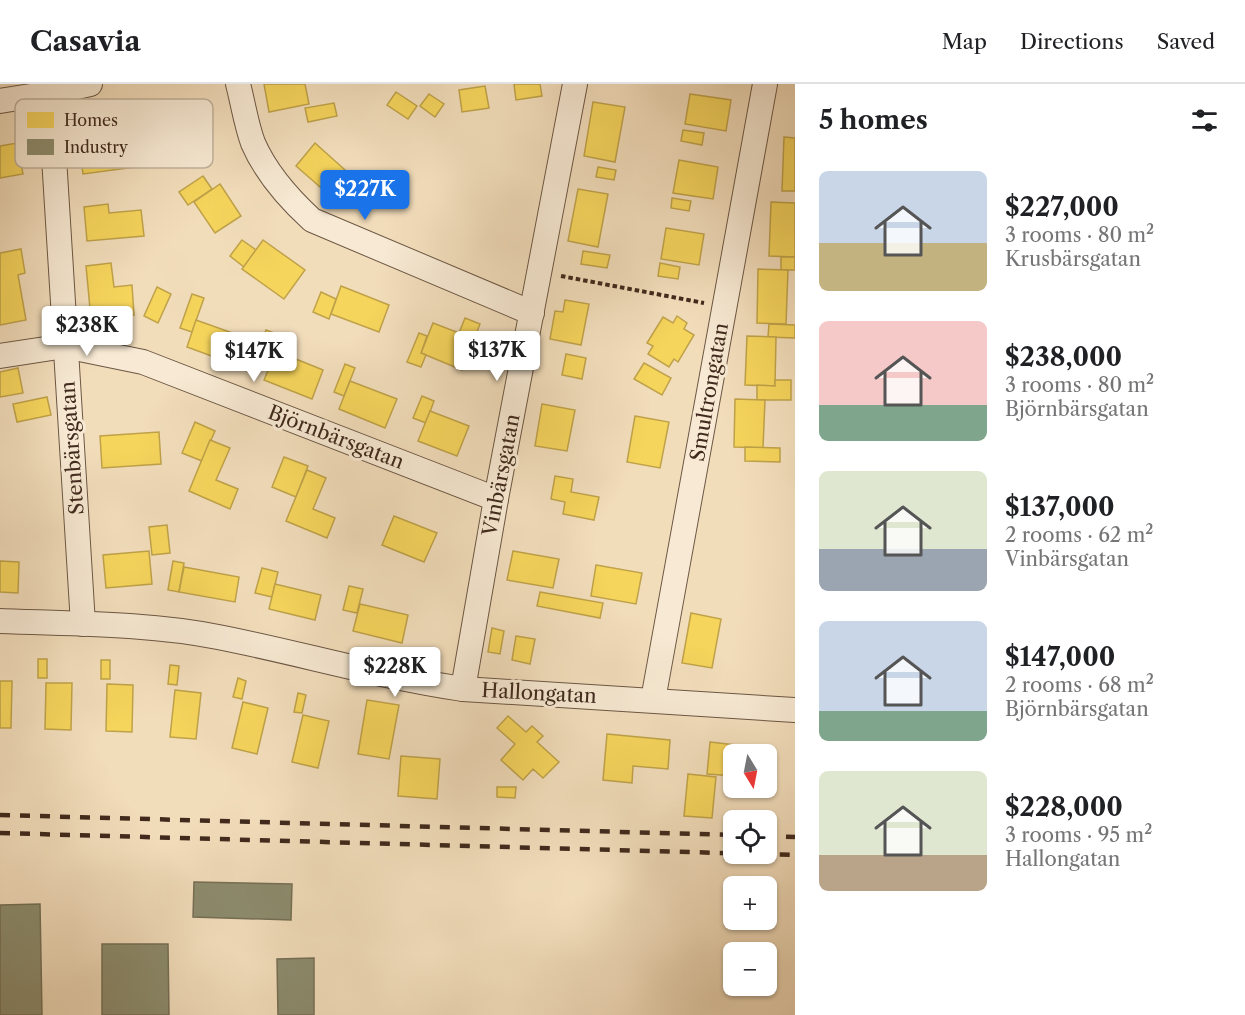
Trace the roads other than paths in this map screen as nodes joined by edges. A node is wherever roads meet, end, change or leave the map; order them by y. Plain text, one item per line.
1 (90, 84) edge
2 (238, 84) edge
3 (575, 84) edge
4 (765, 84) edge
5 (50, 93) junction
6 (50, 99) edge
7 (0, 101) edge
8 (54, 168) edge
9 (532, 313) junction
10 (65, 346) junction
11 (0, 356) edge
12 (496, 500) junction
13 (0, 621) edge
14 (83, 624) junction
15 (463, 689) junction
16 (653, 700) junction
17 (795, 710) edge

1 - 5 street
2 - 9 street
3 - 9 street, Vinbärsgatan
4 - 16 street, Smultrongatan
5 - 6 street, Stenbärsgatan
5 - 7 street
8 - 10 street, Stenbärsgatan
9 - 12 street, Vinbärsgatan
10 - 11 street, Björnbärsgatan
10 - 12 street, Björnbärsgatan
10 - 14 street, Stenbärsgatan
12 - 15 street, Vinbärsgatan
13 - 14 street, Hallongatan
14 - 15 street, Hallongatan
15 - 16 street, Hallongatan
16 - 17 street, Hallongatan

